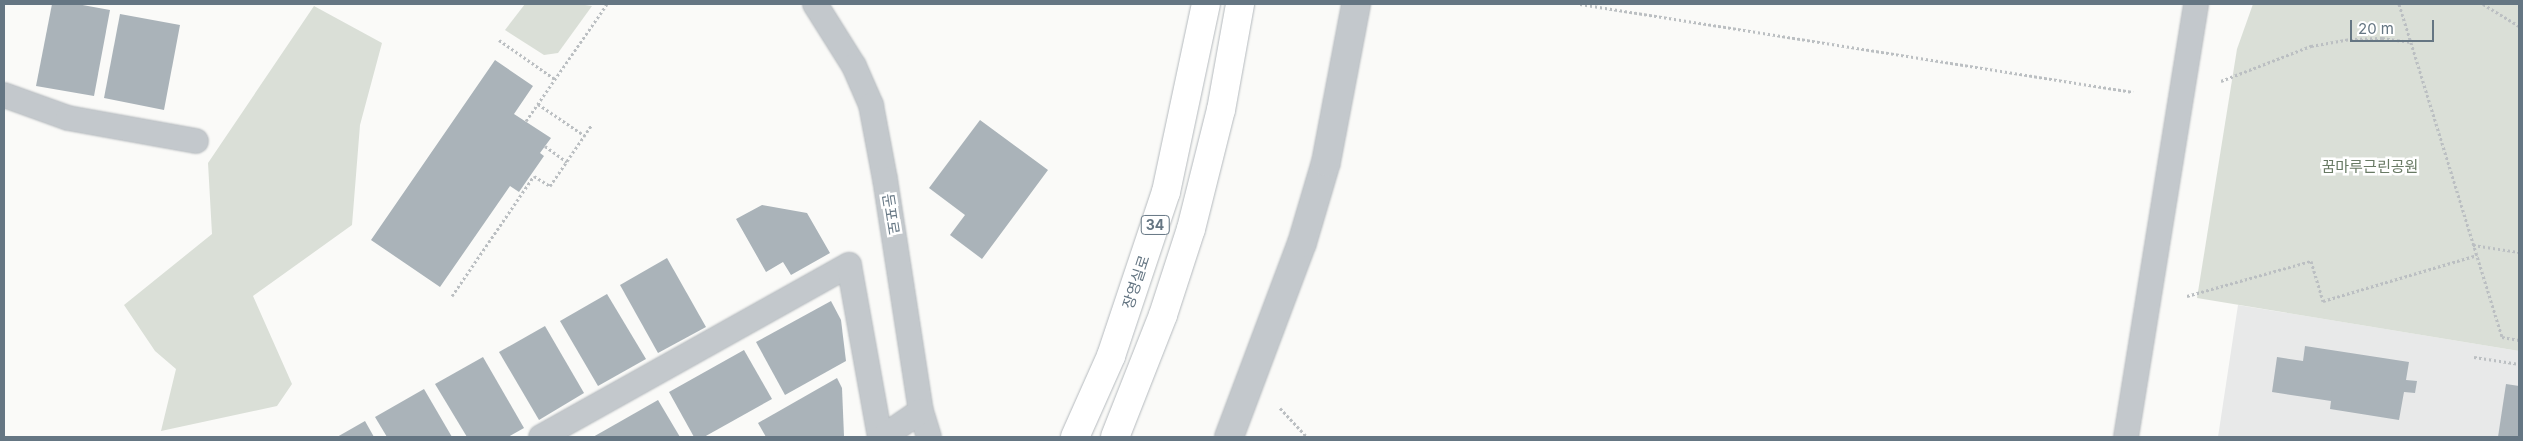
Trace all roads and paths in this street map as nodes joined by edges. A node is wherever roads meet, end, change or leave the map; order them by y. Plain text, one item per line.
1 (607, 4) edge
2 (815, 4) edge
3 (1206, 4) edge
4 (1240, 4) edge
5 (1356, 4) edge
6 (1580, 4) edge
7 (2196, 4) edge
8 (2399, 4) edge
9 (2483, 4) edge
10 (2519, 26) edge
11 (499, 40) dead end
12 (2411, 42) junction
13 (555, 79) junction
14 (2220, 82) dead end
15 (2133, 92) dead end
16 (4, 95) edge
17 (538, 104) junction
18 (526, 121) dead end
19 (592, 126) dead end
20 (585, 136) junction
21 (196, 141) dead end
22 (545, 146) dead end
23 (567, 162) junction
24 (2474, 245) junction
25 (2519, 252) edge
26 (2476, 254) junction
27 (452, 296) dead end
28 (2187, 296) dead end
29 (2519, 340) edge
30 (2474, 357) dead end
31 (2519, 364) edge
32 (1280, 408) dead end
33 (921, 411) junction
34 (541, 437) edge
35 (882, 437) edge
36 (928, 437) edge
37 (1075, 437) edge
38 (1115, 437) edge
39 (1229, 437) edge
40 (1306, 437) edge
41 (2126, 437) edge

1 - 13 path
2 - 33 street, 둔포로
3 - 37 highway, 장영실로 / 34
4 - 38 highway, 34
5 - 39 street
6 - 15 path
7 - 41 street
8 - 12 path
9 - 10 path
11 - 13 path
12 - 14 path
12 - 24 path
13 - 17 path
16 - 21 street
17 - 18 path
17 - 20 path
19 - 20 path
20 - 23 path
22 - 23 path
23 - 27 path
24 - 25 path
24 - 26 path
26 - 28 path
26 - 29 path
30 - 31 path
32 - 40 path
33 - 35 street
33 - 36 street, 둔포로
34 - 35 street

